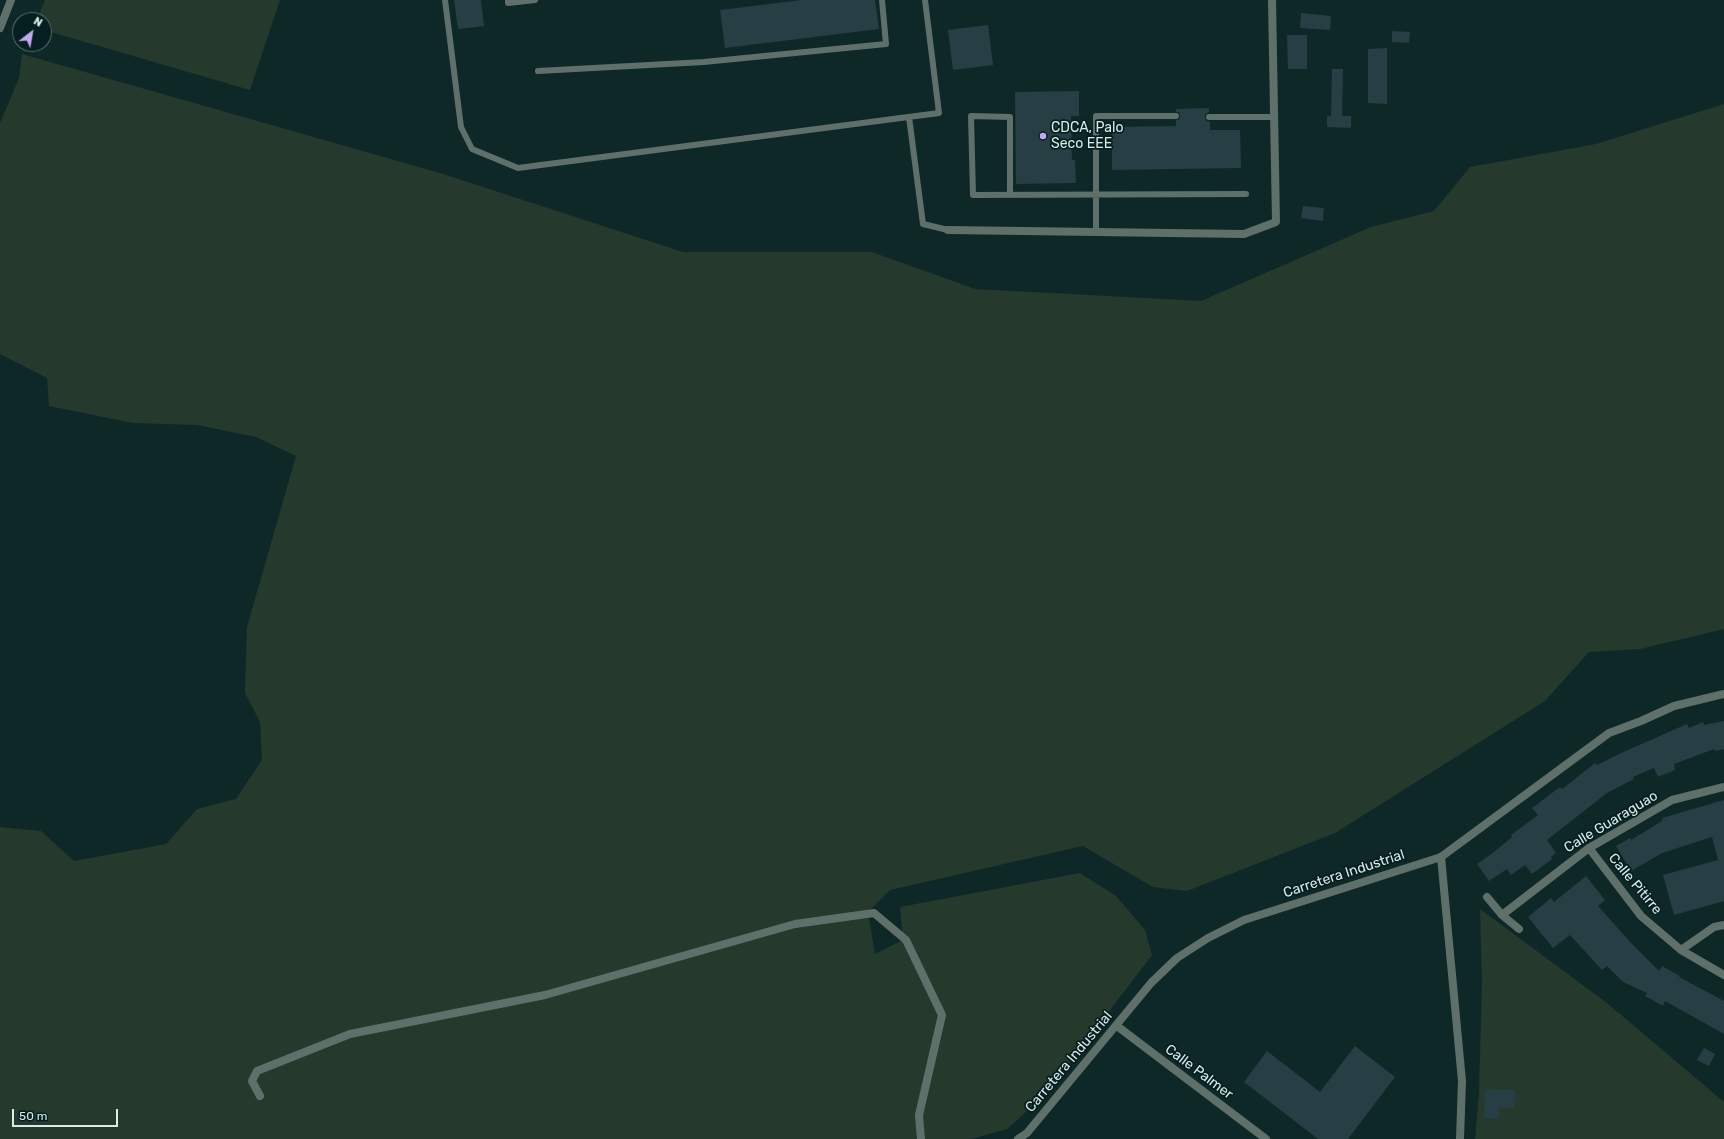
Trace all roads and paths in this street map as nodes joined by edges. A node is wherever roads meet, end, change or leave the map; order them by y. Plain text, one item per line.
1 (11, 0) edge
2 (445, 0) edge
3 (508, 0) edge
4 (535, 0) edge
5 (882, 0) edge
6 (925, 0) edge
7 (1272, 0) edge
8 (0, 28) edge
9 (538, 70) dead end
10 (1176, 116) dead end
11 (909, 117) junction
12 (1210, 117) dead end
13 (1274, 117) junction
14 (1095, 194) junction
15 (1246, 194) dead end
16 (1010, 195) junction
17 (948, 230) joint
18 (1096, 232) junction
19 (1724, 694) edge
20 (1724, 787) edge
21 (1589, 848) junction
22 (1441, 858) junction
23 (1487, 897) dead end
24 (1502, 915) junction
25 (1724, 925) edge
26 (1519, 930) dead end
27 (1681, 950) junction
28 (1724, 976) edge
29 (1117, 1026) junction
30 (260, 1096) dead end
31 (920, 1139) edge
32 (1018, 1139) edge
33 (1266, 1139) edge
34 (1460, 1139) edge

1 - 8 street
2 - 11 lane
3 - 4 lane
5 - 9 lane
6 - 11 lane
7 - 13 street
10 - 14 lane
11 - 17 lane
12 - 13 lane
13 - 18 street
14 - 15 lane
14 - 16 lane
14 - 18 lane
16 - 16 lane
17 - 18 street
19 - 22 street, Carretera Industrial
20 - 21 street, Calle Guaraguao
21 - 24 street, Calle Guaraguao
21 - 27 street, Calle Pitirre
22 - 29 street, Carretera Industrial
22 - 34 street
23 - 24 street
24 - 26 street
25 - 27 street
27 - 28 street, Calle Pitirre
29 - 32 street, Carretera Industrial
29 - 33 street, Calle Palmer
30 - 31 street

